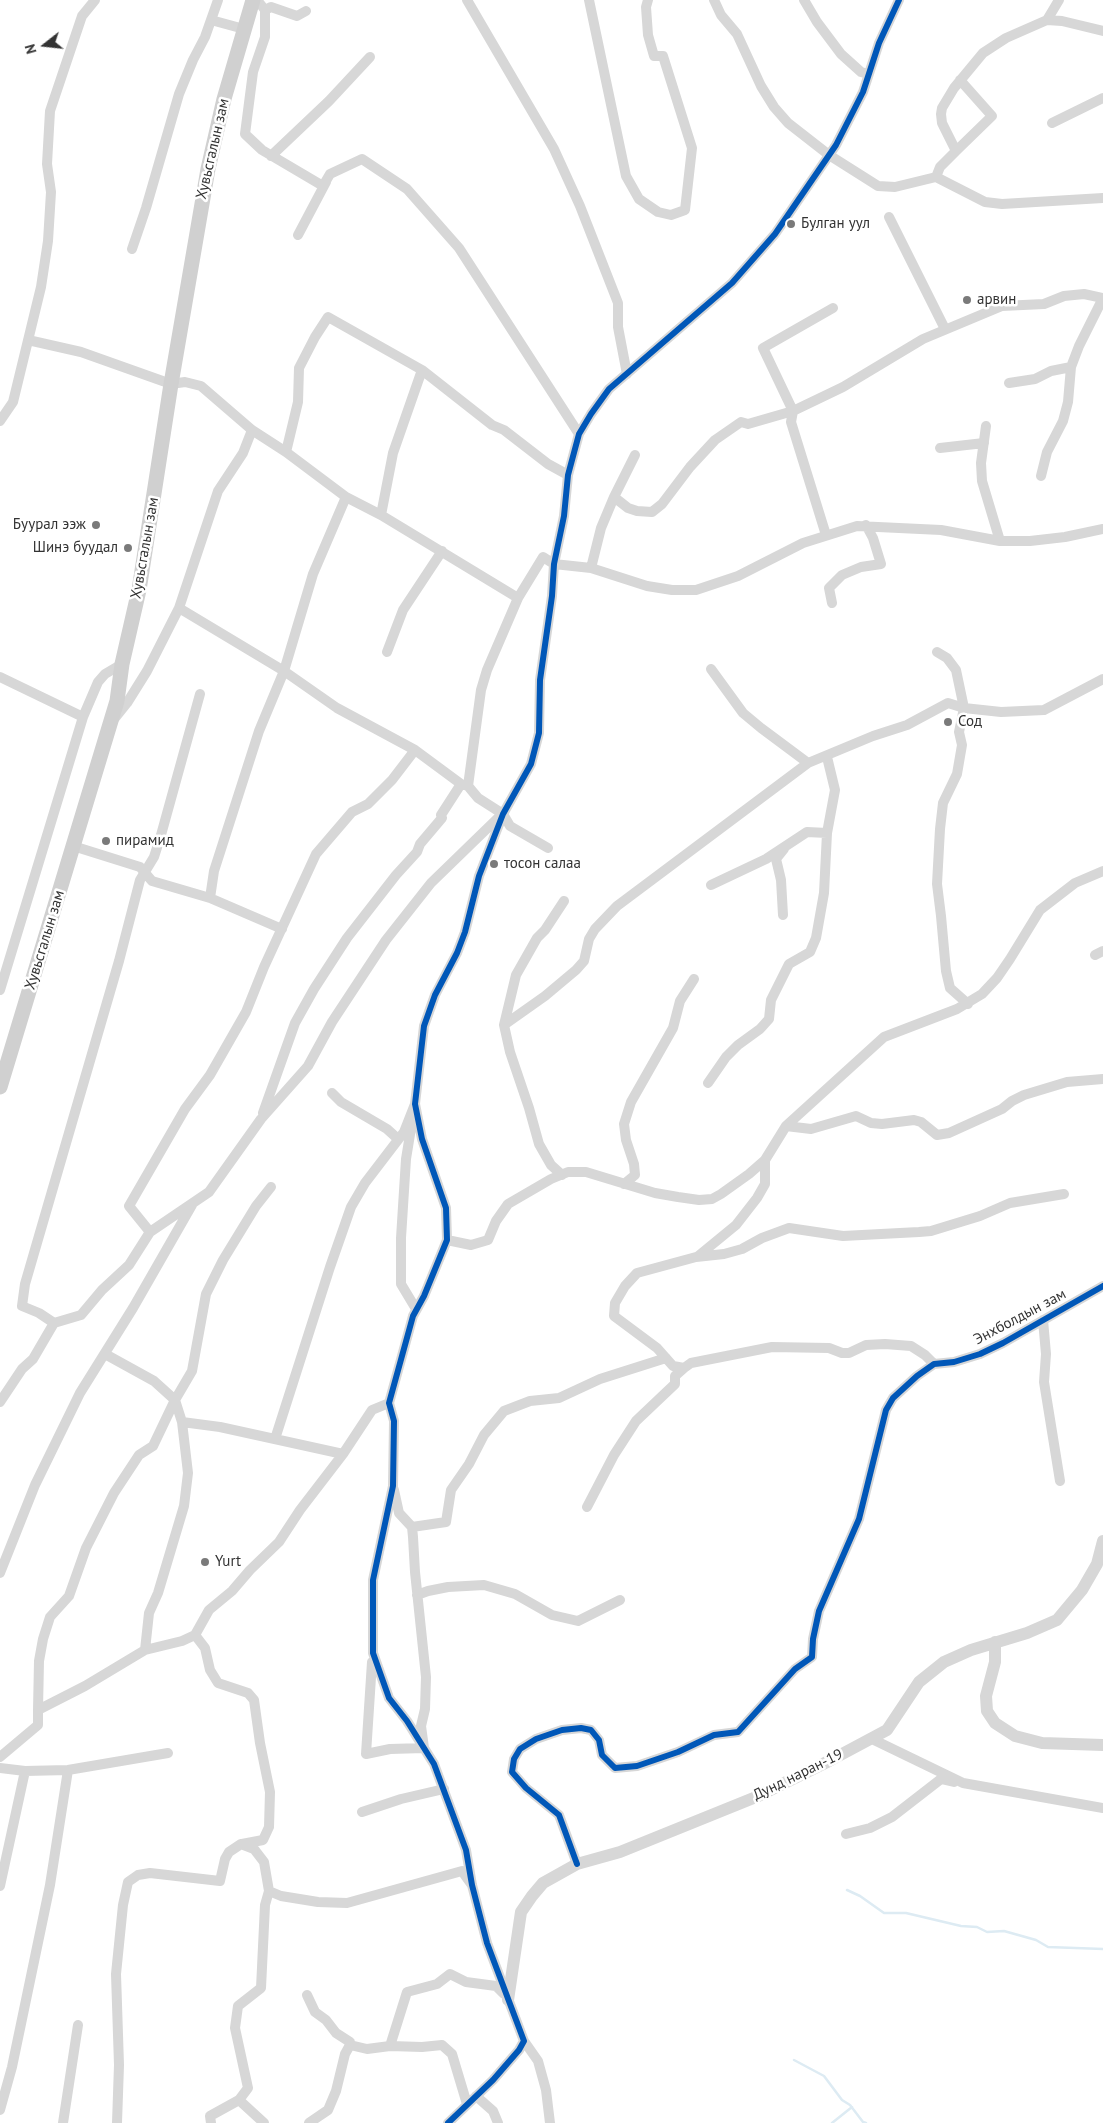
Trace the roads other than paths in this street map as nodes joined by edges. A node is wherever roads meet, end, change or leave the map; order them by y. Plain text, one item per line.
1 (95, 0) edge
2 (218, 0) edge
3 (252, 0) edge
4 (257, 0) edge
5 (467, 0) edge
6 (589, 0) edge
7 (648, 0) edge
8 (714, 0) edge
9 (804, 0) edge
10 (899, 0) edge
11 (1059, 0) edge
12 (265, 10) junction
13 (306, 11) dead end
14 (211, 20) junction
15 (1047, 20) junction
16 (244, 29) junction
17 (1103, 31) edge
18 (370, 57) dead end
19 (868, 74) junction
20 (960, 80) junction
21 (1103, 98) edge
22 (1052, 123) dead end
23 (956, 151) junction
24 (829, 155) junction
25 (271, 156) junction
26 (330, 174) junction
27 (936, 177) junction
28 (1103, 198) edge
29 (889, 217) dead end
30 (298, 235) dead end
31 (132, 249) dead end
32 (1103, 298) edge
33 (833, 308) dead end
34 (945, 329) junction
35 (28, 340) junction
36 (1071, 367) junction
37 (422, 370) junction
38 (627, 374) junction
39 (1009, 383) dead end
40 (171, 384) junction
41 (793, 411) junction
42 (0, 421) edge
43 (986, 426) dead end
44 (252, 430) junction
45 (579, 434) junction
46 (984, 443) junction
47 (940, 448) dead end
48 (286, 452) junction
49 (635, 455) dead end
50 (568, 475) junction
51 (1041, 476) dead end
52 (346, 497) junction
53 (614, 497) junction
54 (381, 516) junction
55 (866, 525) junction
56 (1103, 529) edge
57 (826, 535) junction
58 (1000, 540) junction
59 (442, 551) junction
60 (554, 564) junction
61 (591, 568) junction
62 (518, 598) junction
63 (832, 603) dead end
64 (179, 608) junction
65 (387, 652) dead end
66 (937, 652) dead end
67 (122, 664) junction
68 (710, 669) dead end
69 (284, 671) junction
70 (0, 677) edge
71 (1103, 679) edge
72 (200, 694) dead end
73 (964, 708) junction
74 (83, 716) junction
75 (110, 723) junction
76 (415, 750) junction
77 (827, 756) junction
78 (808, 763) junction
79 (465, 785) junction
80 (503, 814) junction
81 (827, 833) junction
82 (73, 846) junction
83 (786, 846) junction
84 (548, 848) dead end
85 (1103, 871) edge
86 (144, 872) junction
87 (711, 885) dead end
88 (210, 898) junction
89 (564, 901) dead end
90 (784, 915) dead end
91 (282, 929) junction
92 (694, 979) dead end
93 (0, 990) edge
94 (968, 1004) junction
95 (504, 1024) junction
96 (1103, 1079) edge
97 (708, 1083) dead end
98 (0, 1087) edge
99 (332, 1093) dead end
100 (415, 1104) junction
101 (261, 1119) junction
102 (786, 1126) junction
103 (398, 1139) junction
104 (765, 1160) junction
105 (562, 1175) junction
106 (624, 1184) junction
107 (271, 1187) dead end
108 (1064, 1194) dead end
109 (193, 1204) junction
110 (150, 1232) junction
111 (447, 1240) junction
112 (696, 1257) junction
113 (1103, 1286) edge
114 (416, 1309) junction
115 (1043, 1320) junction
116 (54, 1323) junction
117 (105, 1354) junction
118 (666, 1358) junction
119 (934, 1364) junction
120 (684, 1368) junction
121 (175, 1400) junction
122 (0, 1402) edge
123 (390, 1403) junction
124 (182, 1422) junction
125 (275, 1439) junction
126 (343, 1454) junction
127 (1060, 1481) dead end
128 (393, 1486) junction
129 (587, 1507) dead end
130 (412, 1527) junction
131 (1103, 1541) edge
132 (0, 1573) edge
133 (417, 1595) junction
134 (620, 1600) dead end
135 (195, 1635) junction
136 (995, 1642) junction
137 (145, 1650) junction
138 (372, 1653) junction
139 (38, 1710) junction
140 (872, 1739) junction
141 (1103, 1745) edge
142 (424, 1748) junction
143 (168, 1753) dead end
144 (0, 1757) edge
145 (0, 1768) edge
146 (68, 1770) junction
147 (25, 1772) junction
148 (963, 1783) junction
149 (444, 1789) junction
150 (1103, 1809) edge
151 (362, 1812) dead end
152 (846, 1834) dead end
153 (241, 1844) junction
154 (577, 1864) junction
155 (472, 1884) junction
156 (0, 1886) edge
157 (269, 1891) junction
158 (307, 1995) dead end
159 (508, 2000) junction
160 (78, 2025) dead end
161 (524, 2041) junction
162 (350, 2046) junction
163 (390, 2046) junction
164 (476, 2096) junction
165 (239, 2100) junction
166 (467, 2104) junction
167 (0, 2110) edge
168 (62, 2123) edge
169 (117, 2123) edge
170 (211, 2123) edge
171 (264, 2123) edge
172 (309, 2123) edge
173 (448, 2123) edge
174 (498, 2123) edge
175 (550, 2123) edge

1 - 35 street
2 - 14 street
3 - 16 main road, Хувьсгалын зам
4 - 12 street
5 - 38 street
6 - 7 street
8 - 24 street
9 - 19 street
10 - 19 street
11 - 15 street
12 - 13 street
12 - 25 street
14 - 16 street
14 - 31 street
15 - 17 street
15 - 20 street
16 - 40 main road, Хувьсгалын зам
18 - 25 street
19 - 24 street
20 - 23 street
20 - 23 street
21 - 22 street
23 - 27 street
24 - 27 street
24 - 38 street
25 - 26 street
26 - 30 street
26 - 45 street
27 - 28 street
29 - 34 street
32 - 34 street
32 - 36 street
33 - 41 street
34 - 41 street
35 - 40 street
35 - 42 street
36 - 39 street
36 - 51 street
37 - 48 street
37 - 50 street
37 - 54 street
38 - 45 street
40 - 44 street
40 - 67 main road, Хувьсгалын зам
41 - 53 street
41 - 57 street
43 - 46 street
44 - 48 street
44 - 64 street
45 - 50 street
46 - 47 street
46 - 58 street
48 - 52 street
49 - 53 street
50 - 60 street
52 - 54 street
52 - 69 street
53 - 61 street
54 - 59 street
55 - 57 street
55 - 58 street
55 - 63 street
56 - 58 street
57 - 61 street
59 - 62 street
59 - 65 street
60 - 61 street
60 - 62 street
60 - 80 street
62 - 79 street
64 - 69 street
64 - 75 street
66 - 73 street
67 - 74 street
67 - 75 main road, Хувьсгалын зам
68 - 78 street
69 - 76 street
69 - 88 street
70 - 74 street
71 - 73 street
72 - 86 street
73 - 77 street
73 - 94 street
74 - 93 street
75 - 82 main road, Хувьсгалын зам
76 - 79 street
76 - 91 street
77 - 78 street
77 - 81 street
78 - 95 street
79 - 80 street
79 - 101 street
80 - 84 street
80 - 100 street
80 - 101 street
81 - 83 street
81 - 97 street
82 - 86 street
82 - 98 main road, Хувьсгалын зам
83 - 87 street
83 - 90 street
85 - 94 street
86 - 88 street
86 - 116 street
88 - 91 street
89 - 95 street
91 - 110 street
92 - 106 street
94 - 102 street
95 - 105 street
96 - 102 street
99 - 103 street
100 - 103 street
100 - 111 street
100 - 114 street
101 - 109 street
102 - 104 street
103 - 125 street
104 - 106 street
104 - 112 street
105 - 106 street
105 - 111 street
107 - 121 street
108 - 112 street
109 - 110 street
109 - 117 street
110 - 116 street
111 - 114 street
112 - 118 street
113 - 115 street, Энхболдын зам
114 - 123 street
115 - 119 street, Энхболдын зам
115 - 127 street
116 - 122 street
117 - 121 street
117 - 132 street
118 - 120 street
118 - 130 street
119 - 120 street
119 - 154 street, Энхболдын зам
120 - 129 street
121 - 124 street
121 - 139 street
123 - 126 street
123 - 128 street
124 - 125 street
124 - 137 street
125 - 126 street
126 - 135 street
128 - 130 street
128 - 138 street
130 - 133 street
131 - 136 street, Дунд наран-19
133 - 134 street
133 - 142 street
135 - 137 street
135 - 153 street
136 - 140 street, Дунд наран-19
136 - 141 street
137 - 139 street
138 - 142 street
138 - 142 street
139 - 144 street
140 - 148 street
140 - 154 street, Дунд наран-19
142 - 149 street
143 - 146 street
145 - 147 street
146 - 147 street
146 - 167 street
147 - 156 street
148 - 150 street
148 - 152 street
149 - 151 street
149 - 155 street
153 - 157 street
153 - 169 street
154 - 159 street, Дунд наран-19
155 - 157 street
155 - 159 street
157 - 165 street
158 - 162 street
159 - 161 street
159 - 163 street
160 - 168 street
161 - 164 street
161 - 175 street
162 - 163 street
162 - 172 street
163 - 166 street
164 - 166 street
164 - 174 street
165 - 170 street
165 - 171 street
166 - 173 street

